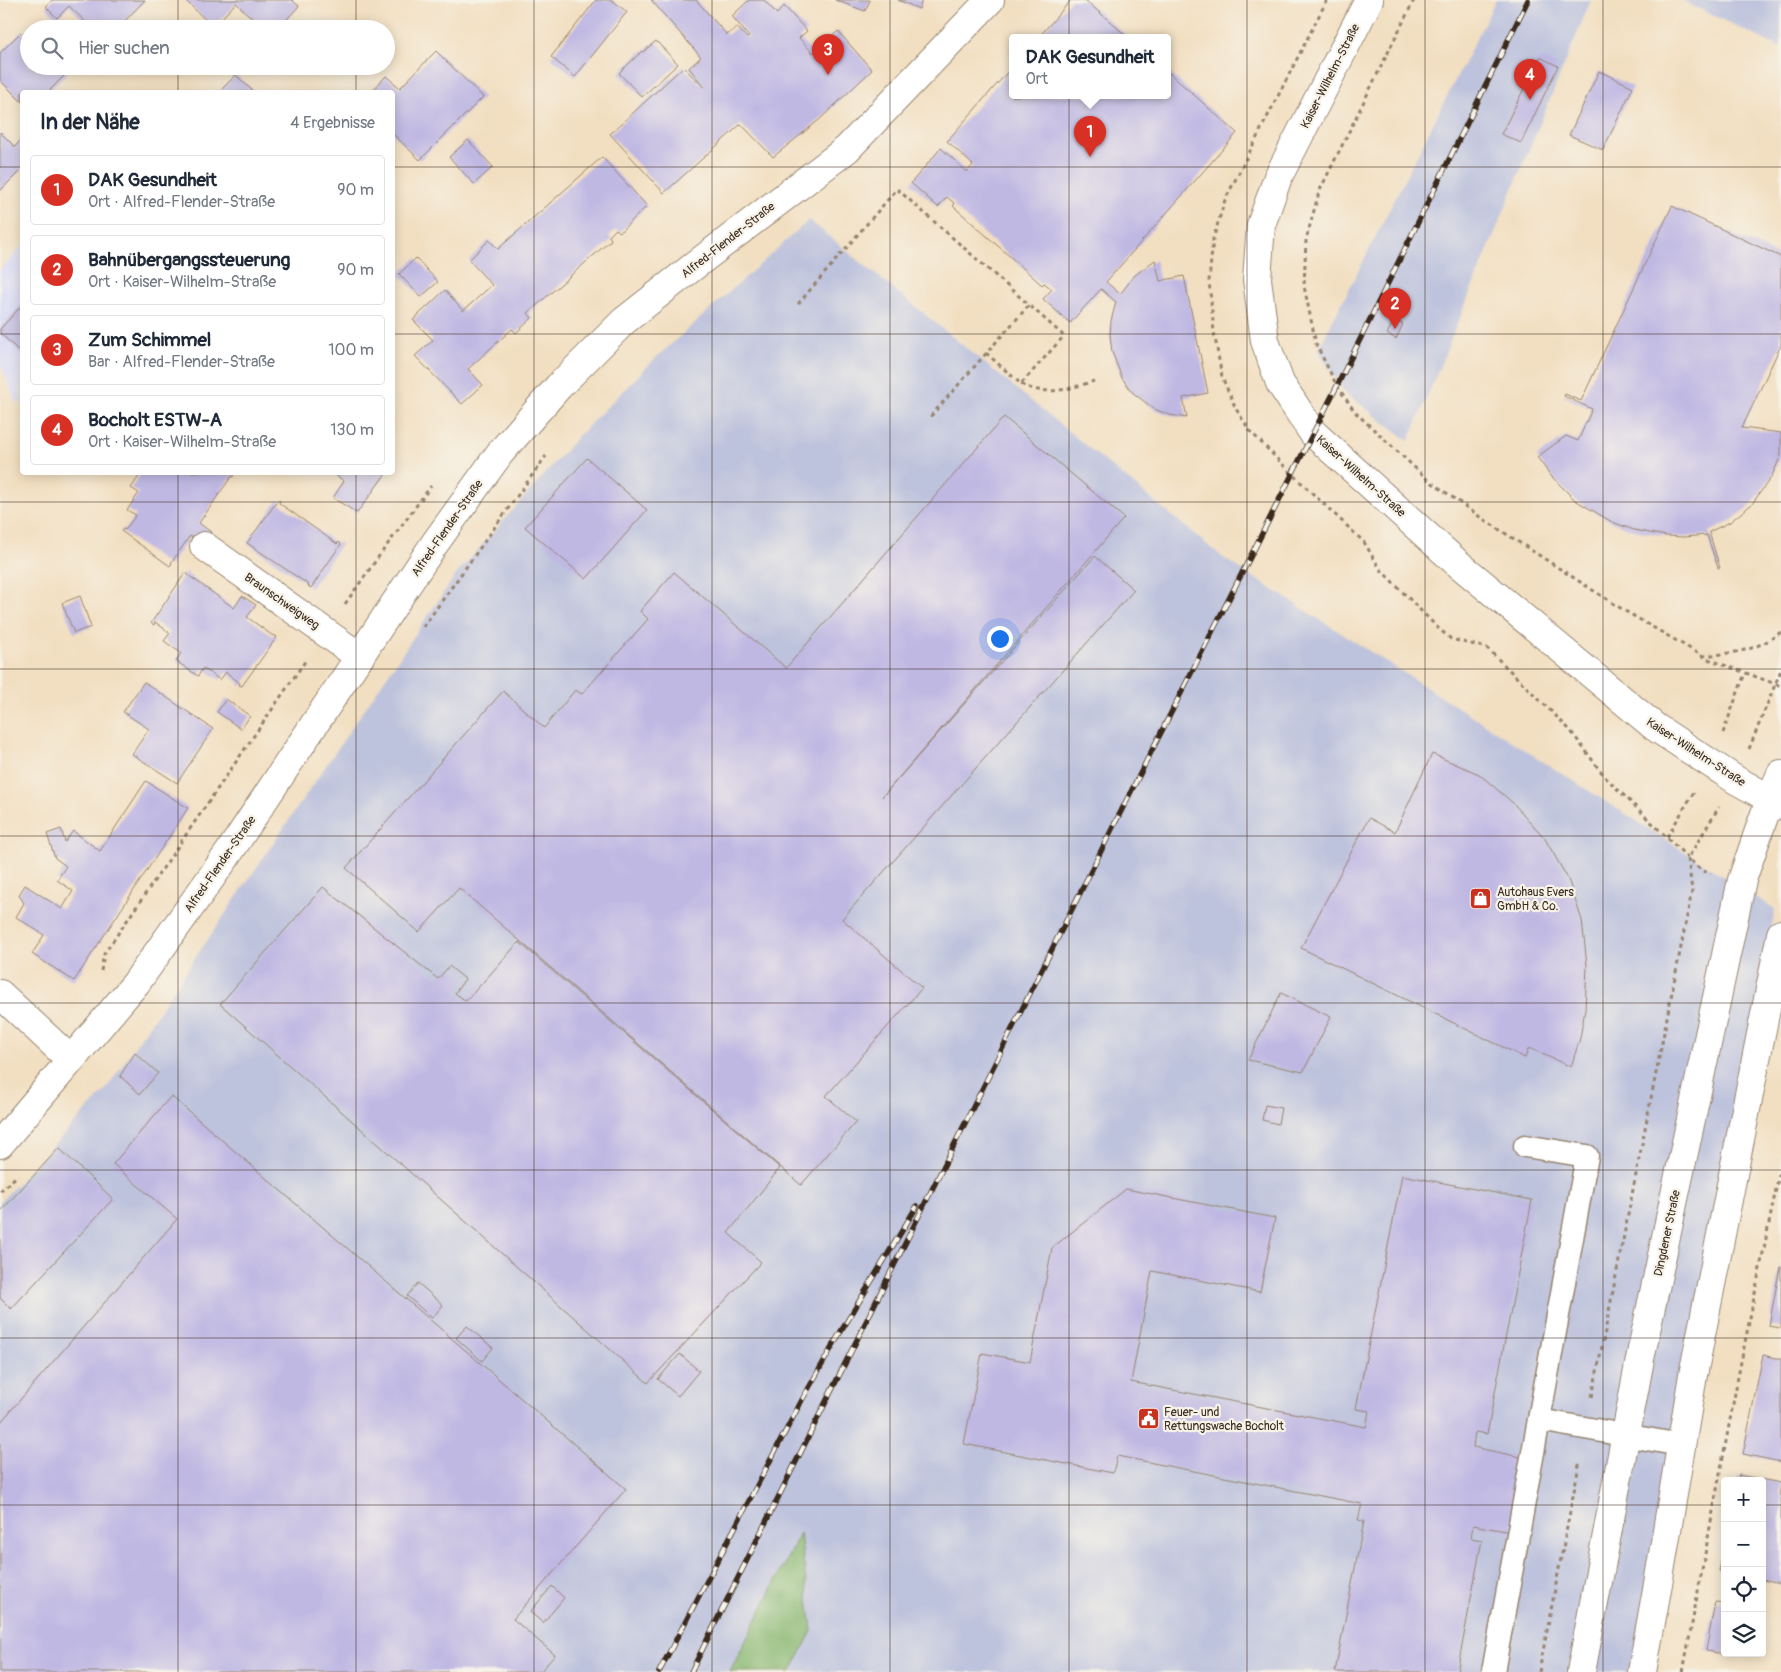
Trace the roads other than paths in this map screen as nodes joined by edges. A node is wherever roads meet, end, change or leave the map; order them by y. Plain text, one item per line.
1 (990, 0) edge
2 (1369, 0) edge
3 (204, 546) dead end
4 (360, 657) junction
5 (1781, 774) edge
6 (1776, 802) edge
7 (1781, 934) edge
8 (0, 994) edge
9 (71, 1060) junction
10 (0, 1144) edge
11 (1525, 1146) dead end
12 (1539, 1420) junction
13 (1626, 1435) junction
14 (1681, 1445) junction
15 (1493, 1672) edge
16 (1581, 1672) edge
17 (1642, 1672) edge

1 - 4 main road, Alfred-Flender-Straße
2 - 6 main road, Kaiser-Wilhelm-Straße
3 - 4 main road, Braunschweigweg
4 - 9 main road, Alfred-Flender-Straße
5 - 6 main road, Dingdener Straße
6 - 13 main road, Dingdener Straße
7 - 14 main road
8 - 9 main road
9 - 10 main road, Alfred-Flender-Straße
11 - 12 lane
12 - 13 lane
12 - 15 lane
13 - 14 lane
13 - 16 main road, Dingdener Straße
14 - 17 main road

